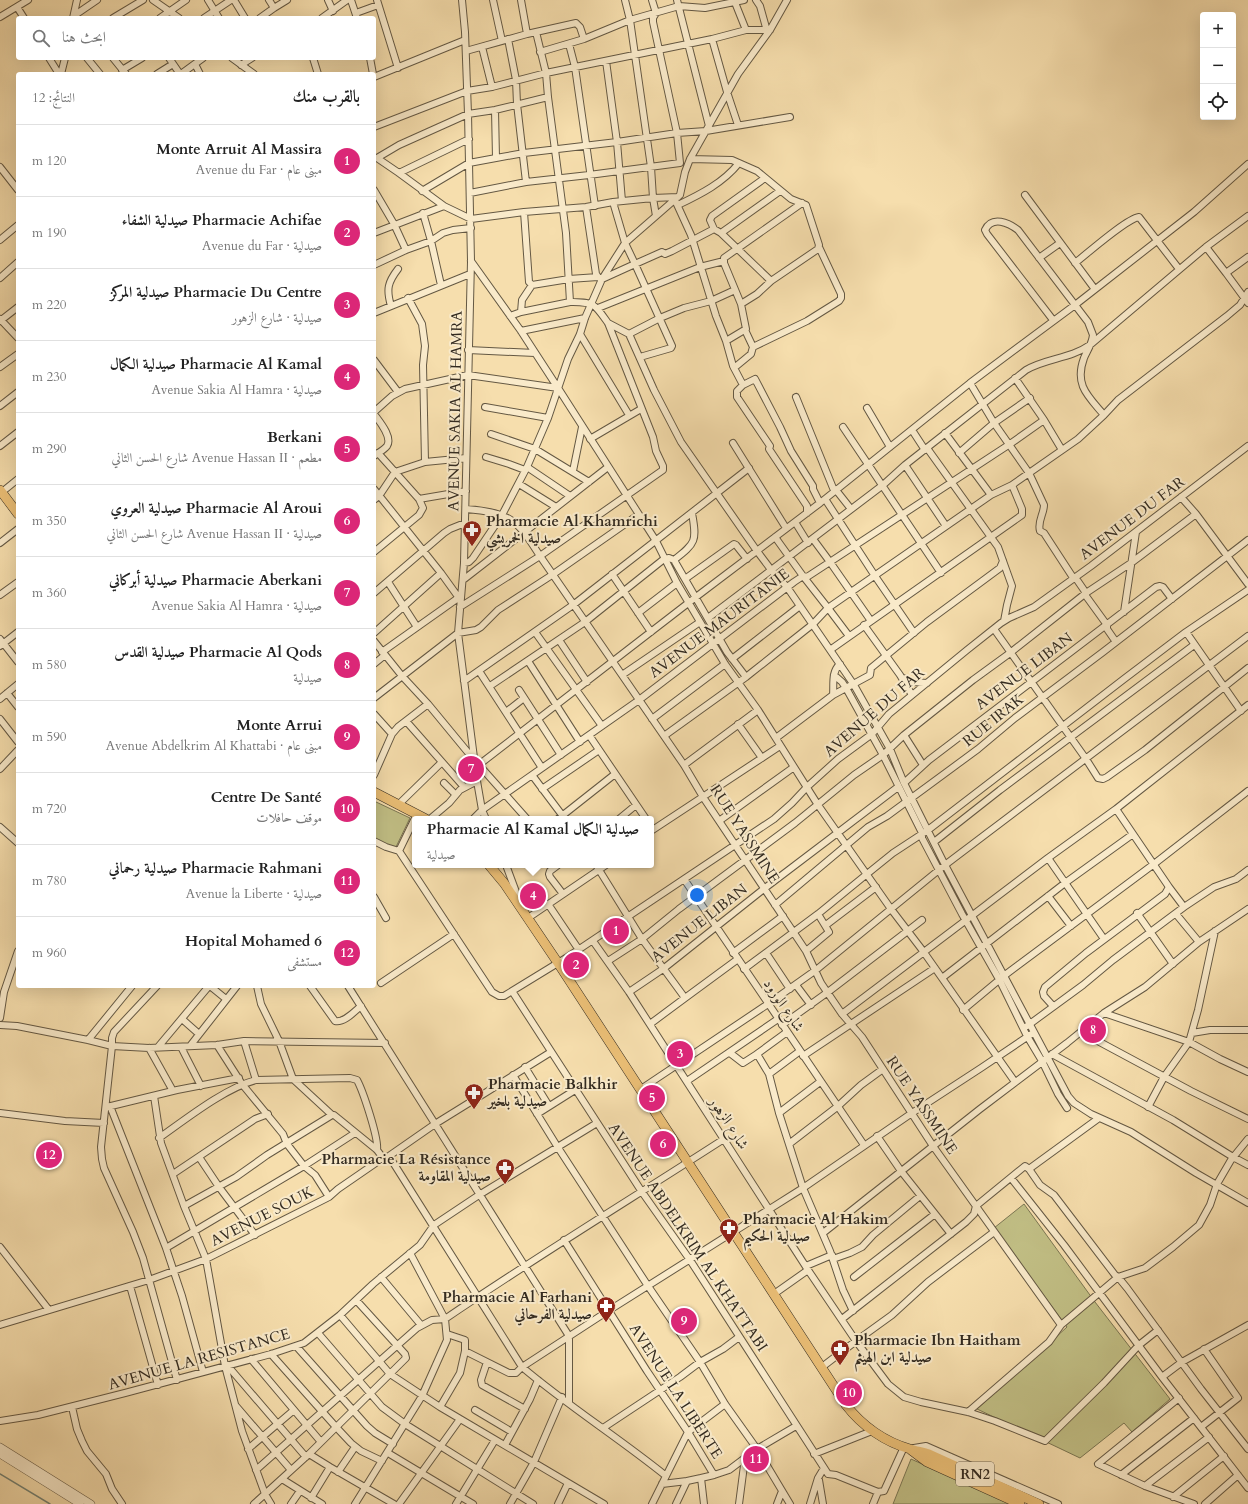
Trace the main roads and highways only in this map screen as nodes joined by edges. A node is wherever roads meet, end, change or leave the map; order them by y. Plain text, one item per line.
1 (1, 491) edge
2 (16, 511) edge
3 (376, 793) edge
4 (421, 816) edge
5 (492, 868) edge
6 (907, 1448) junction
7 (1020, 1504) edge
8 (1039, 1504) edge

1 - 2 main road
3 - 4 main road
5 - 6 main road, RN2
6 - 7 main road, RN2
6 - 8 main road, RN2

